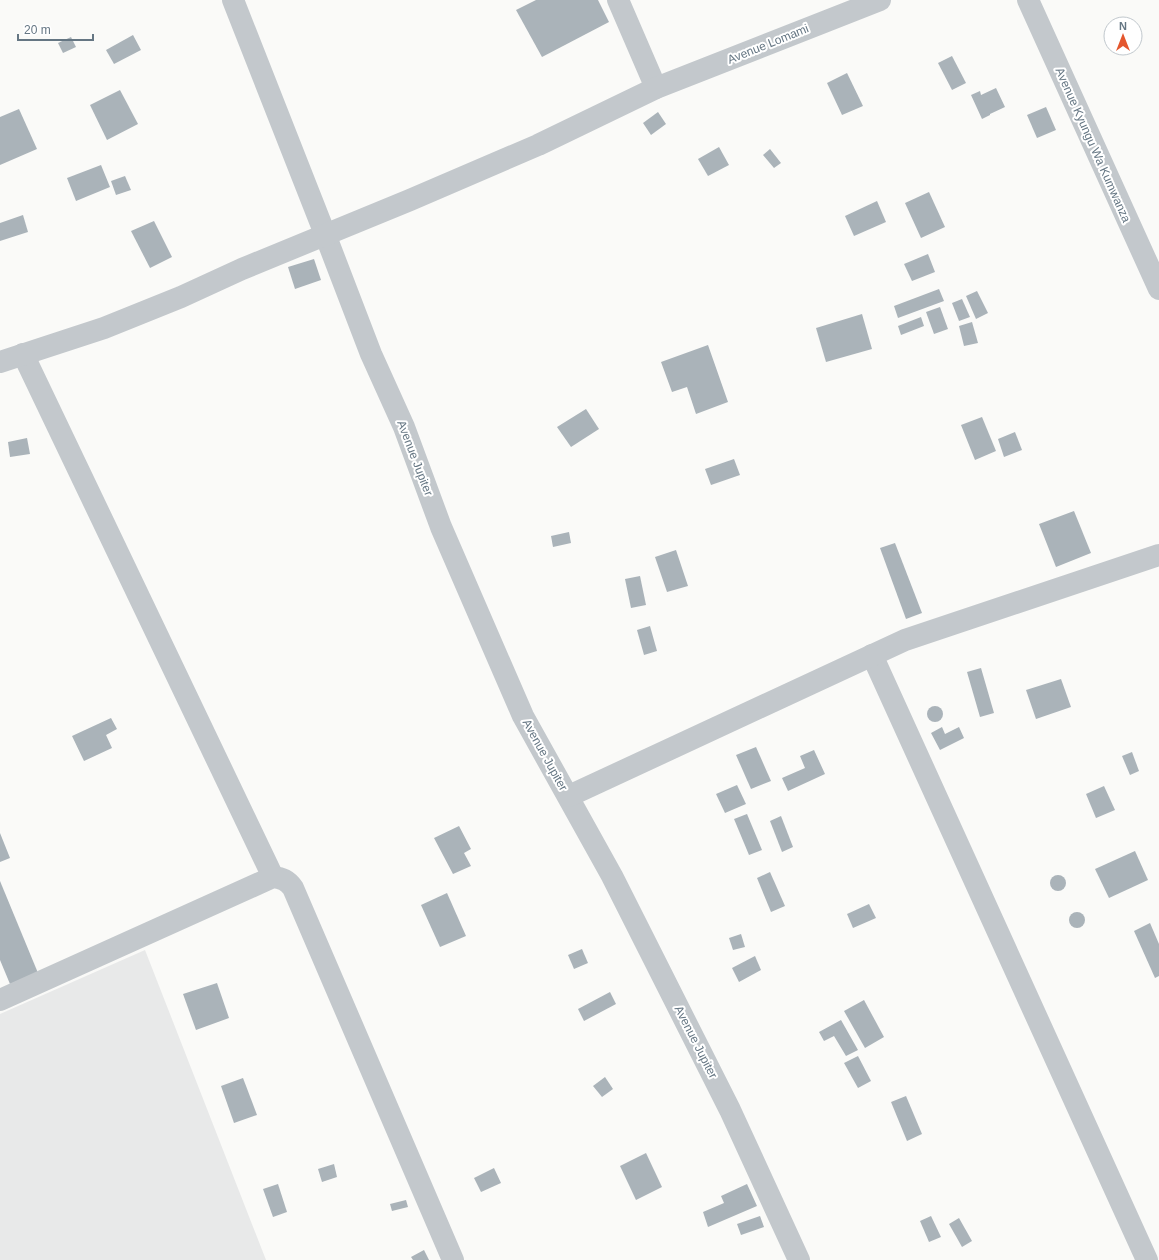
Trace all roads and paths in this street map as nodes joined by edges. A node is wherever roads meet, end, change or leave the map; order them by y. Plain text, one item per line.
1 (232, 0) edge
2 (618, 0) edge
3 (880, 0) edge
4 (1028, 0) edge
5 (656, 88) junction
6 (325, 234) junction
7 (1159, 289) edge
8 (23, 354) junction
9 (0, 362) edge
10 (1159, 555) edge
11 (872, 655) junction
12 (569, 796) junction
13 (273, 877) junction
14 (0, 1000) edge
15 (453, 1260) edge
16 (799, 1260) edge
17 (1147, 1260) edge

1 - 6 street, Avenue Jupiter
2 - 5 street
3 - 5 street, Avenue Lomami
4 - 7 street, Avenue Kyungu Wa Kumwanza
5 - 6 street, Avenue Lomami
6 - 8 street, Avenue Lomami
6 - 12 street, Avenue Jupiter
8 - 9 street, Avenue Lomami
8 - 13 street
10 - 11 street
11 - 12 street
11 - 17 street
12 - 16 street, Avenue Jupiter
13 - 14 street
13 - 15 street

